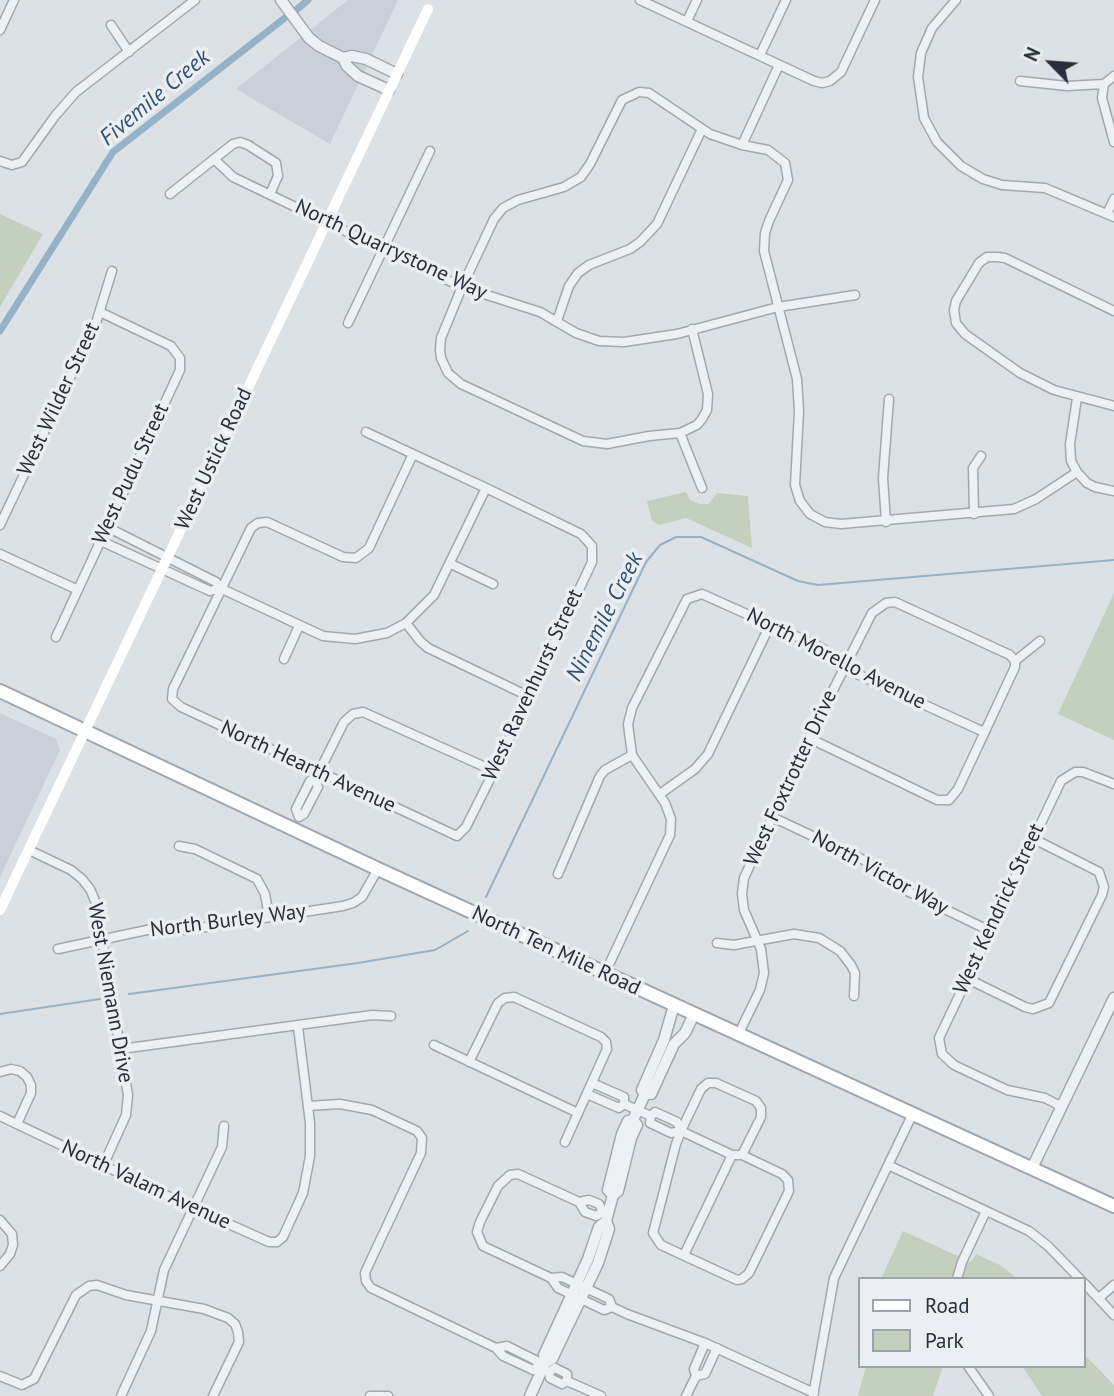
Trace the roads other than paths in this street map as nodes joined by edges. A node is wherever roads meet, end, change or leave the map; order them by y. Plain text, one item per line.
1 (14, 0) edge
2 (195, 0) edge
3 (281, 0) edge
4 (640, 0) edge
5 (697, 0) edge
6 (786, 0) edge
7 (875, 0) edge
8 (956, 0) edge
9 (428, 9) dead end
10 (687, 21) junction
11 (111, 25) dead end
12 (0, 30) edge
13 (129, 52) junction
14 (760, 55) junction
15 (343, 58) junction
16 (779, 65) junction
17 (397, 74) junction
18 (1114, 76) edge
19 (1020, 81) dead end
20 (1104, 84) junction
21 (389, 90) junction
22 (702, 129) junction
23 (1114, 142) edge
24 (742, 145) junction
25 (430, 151) dead end
26 (214, 159) junction
27 (0, 161) edge
28 (170, 194) dead end
29 (270, 194) junction
30 (1114, 199) edge
31 (1111, 215) edge
32 (327, 222) junction
33 (383, 248) junction
34 (112, 271) dead end
35 (462, 287) junction
36 (856, 295) dead end
37 (778, 307) junction
38 (1114, 311) edge
39 (100, 312) junction
40 (557, 321) junction
41 (348, 323) dead end
42 (692, 330) junction
43 (1077, 398) junction
44 (889, 399) dead end
45 (1114, 406) edge
46 (366, 432) dead end
47 (680, 433) junction
48 (414, 454) junction
49 (981, 456) dead end
50 (1077, 472) junction
51 (486, 488) junction
52 (702, 488) dead end
53 (1114, 491) edge
54 (974, 514) junction
55 (886, 522) junction
56 (0, 525) edge
57 (107, 527) junction
58 (101, 541) junction
59 (0, 554) edge
60 (168, 558) junction
61 (451, 564) junction
62 (162, 570) junction
63 (493, 584) dead end
64 (220, 589) junction
65 (78, 590) junction
66 (406, 624) junction
67 (770, 625) junction
68 (299, 626) junction
69 (56, 638) dead end
70 (1040, 641) dead end
71 (284, 659) dead end
72 (1015, 661) junction
73 (845, 666) junction
74 (0, 691) edge
75 (528, 696) junction
76 (85, 732) junction
77 (984, 732) junction
78 (809, 738) junction
79 (632, 755) junction
80 (494, 771) junction
81 (317, 776) junction
82 (1114, 784) edge
83 (660, 794) junction
84 (772, 817) junction
85 (293, 829) junction
86 (457, 836) joint
87 (1032, 838) junction
88 (179, 846) dead end
89 (29, 850) junction
90 (378, 869) junction
91 (558, 874) dead end
92 (0, 910) edge
93 (269, 917) junction
94 (988, 930) junction
95 (102, 938) junction
96 (757, 941) junction
97 (717, 943) dead end
98 (58, 949) dead end
99 (605, 973) junction
100 (966, 978) junction
101 (854, 996) dead end
102 (1114, 998) edge
103 (674, 1005) junction
104 (694, 1014) junction
105 (391, 1016) dead end
106 (1109, 1020) edge
107 (298, 1027) junction
108 (738, 1035) junction
109 (435, 1045) dead end
110 (121, 1049) junction
111 (469, 1062) junction
112 (0, 1072) edge
113 (592, 1083) junction
114 (587, 1094) junction
115 (645, 1094) junction
116 (624, 1104) junction
117 (307, 1107) junction
118 (1062, 1107) junction
119 (578, 1113) junction
120 (913, 1113) junction
121 (636, 1115) junction
122 (0, 1116) edge
123 (17, 1124) junction
124 (224, 1126) dead end
125 (681, 1131) junction
126 (565, 1142) dead end
127 (732, 1155) junction
128 (742, 1155) junction
129 (103, 1166) junction
130 (888, 1166) junction
131 (1032, 1168) junction
132 (1114, 1206) edge
133 (193, 1208) junction
134 (986, 1211) junction
135 (606, 1215) junction
136 (0, 1220) edge
137 (684, 1255) junction
138 (0, 1266) edge
139 (958, 1277) edge
140 (1078, 1277) edge
141 (551, 1278) junction
142 (1114, 1284) edge
143 (1086, 1285) edge
144 (581, 1286) junction
145 (576, 1297) junction
146 (1099, 1298) junction
147 (159, 1302) junction
148 (612, 1307) junction
149 (1114, 1315) edge
150 (705, 1343) junction
151 (717, 1348) junction
152 (544, 1368) junction
153 (969, 1368) edge
154 (0, 1376) edge
155 (696, 1376) junction
156 (813, 1394) edge
157 (121, 1396) edge
158 (213, 1396) edge
159 (370, 1396) edge
160 (387, 1396) edge
161 (530, 1396) edge
162 (601, 1396) edge
163 (686, 1396) edge
164 (989, 1396) edge

1 - 12 street
2 - 13 street
3 - 15 street
4 - 10 street
5 - 10 street
6 - 14 street
7 - 16 street
8 - 31 street
9 - 17 main road, West Ustick Road
10 - 14 street
11 - 13 street
13 - 27 street
14 - 16 street
15 - 17 street
15 - 21 street
16 - 24 street
17 - 21 main road, West Ustick Road
18 - 20 street
19 - 20 street
20 - 23 street
21 - 32 main road, West Ustick Road
22 - 24 street
22 - 35 street
22 - 40 street
24 - 37 street
25 - 33 street
26 - 28 street
26 - 29 street, North Quarrystone Way
26 - 29 street
29 - 32 street, North Quarrystone Way
30 - 31 street
32 - 33 street, North Quarrystone Way
32 - 60 main road, West Ustick Road
33 - 35 street, North Quarrystone Way
33 - 41 street
34 - 39 street, West Wilder Street
35 - 40 street, North Quarrystone Way
35 - 47 street
36 - 37 street, North Quarrystone Way
37 - 42 street, North Quarrystone Way
37 - 55 street
38 - 43 street
39 - 56 street, West Wilder Street
39 - 57 street, West Pudu Street
40 - 42 street, North Quarrystone Way
42 - 47 street
43 - 45 street
43 - 50 street
44 - 55 street
46 - 48 street
47 - 52 street
48 - 51 street
48 - 64 street
49 - 54 street
50 - 53 street
50 - 54 street
51 - 61 street
51 - 75 street, West Ravenhurst Street
54 - 55 street
57 - 58 street, West Pudu Street
57 - 60 street
58 - 62 street
58 - 65 street, West Pudu Street
59 - 65 street
60 - 62 main road, West Ustick Road
60 - 64 street
61 - 63 street
61 - 66 street
62 - 64 street
62 - 76 main road, West Ustick Road
64 - 68 street
64 - 81 street, North Hearth Avenue
65 - 69 street, West Pudu Street
66 - 68 street
66 - 75 street
67 - 73 street, North Morello Avenue
67 - 79 street, North Morello Avenue
67 - 83 street
68 - 71 street
70 - 72 street
72 - 73 street, West Foxtrotter Drive
72 - 77 street
73 - 77 street, North Morello Avenue
73 - 78 street, West Foxtrotter Drive
74 - 76 main road, North Ten Mile Road
75 - 80 street, West Ravenhurst Street
76 - 85 main road, North Ten Mile Road
76 - 89 main road, West Ustick Road
77 - 78 street
78 - 84 street, West Foxtrotter Drive
79 - 83 street
79 - 91 street
80 - 81 street
80 - 86 street, West Ravenhurst Street
81 - 85 street
81 - 86 street, North Hearth Avenue
82 - 87 street, West Kendrick Street
83 - 99 street
84 - 94 street, North Victor Way
84 - 96 street, West Foxtrotter Drive
85 - 90 main road, North Ten Mile Road
87 - 94 street, West Kendrick Street
87 - 100 street
88 - 93 street
89 - 92 main road, West Ustick Road
89 - 95 street, West Niemann Drive
90 - 93 street, North Burley Way
90 - 99 main road, North Ten Mile Road
93 - 95 street, North Burley Way
94 - 100 street, West Kendrick Street
95 - 98 street, North Burley Way
95 - 110 street, West Niemann Drive
96 - 97 street
96 - 101 street
96 - 108 street, West Foxtrotter Drive
99 - 103 main road, North Ten Mile Road
100 - 118 street, West Kendrick Street
102 - 106 street
103 - 104 main road, North Ten Mile Road
103 - 115 street
104 - 108 main road, North Ten Mile Road
104 - 115 street
105 - 107 street
106 - 118 street
107 - 110 street
107 - 117 street
108 - 120 main road, North Ten Mile Road
109 - 111 street
110 - 129 street, West Niemann Drive
111 - 113 street
111 - 119 street
112 - 123 street
113 - 114 street
113 - 116 street
114 - 116 street
114 - 119 street
115 - 121 street
116 - 121 street
117 - 133 street, North Valam Avenue
117 - 152 street
118 - 131 street
119 - 126 street
120 - 130 street
120 - 131 main road, North Ten Mile Road
121 - 125 street
121 - 135 street
122 - 123 street, North Valam Avenue
123 - 129 street, North Valam Avenue
124 - 133 street
125 - 127 street
125 - 128 street
125 - 137 street
127 - 128 street
127 - 137 street
128 - 137 street
129 - 133 street, North Valam Avenue
130 - 134 street
130 - 156 street
131 - 132 main road, North Ten Mile Road
133 - 147 street
134 - 139 street
134 - 140 street
135 - 141 street
135 - 144 street
136 - 138 street
141 - 144 street
141 - 145 street
142 - 146 street
143 - 146 street
144 - 145 street
144 - 148 street
145 - 148 street
145 - 152 street
146 - 149 street
147 - 154 street
147 - 157 street
147 - 158 street
148 - 150 street
150 - 151 street
150 - 155 street
151 - 155 street
151 - 156 street
152 - 161 street
152 - 162 street
153 - 164 street
155 - 163 street
159 - 160 street

